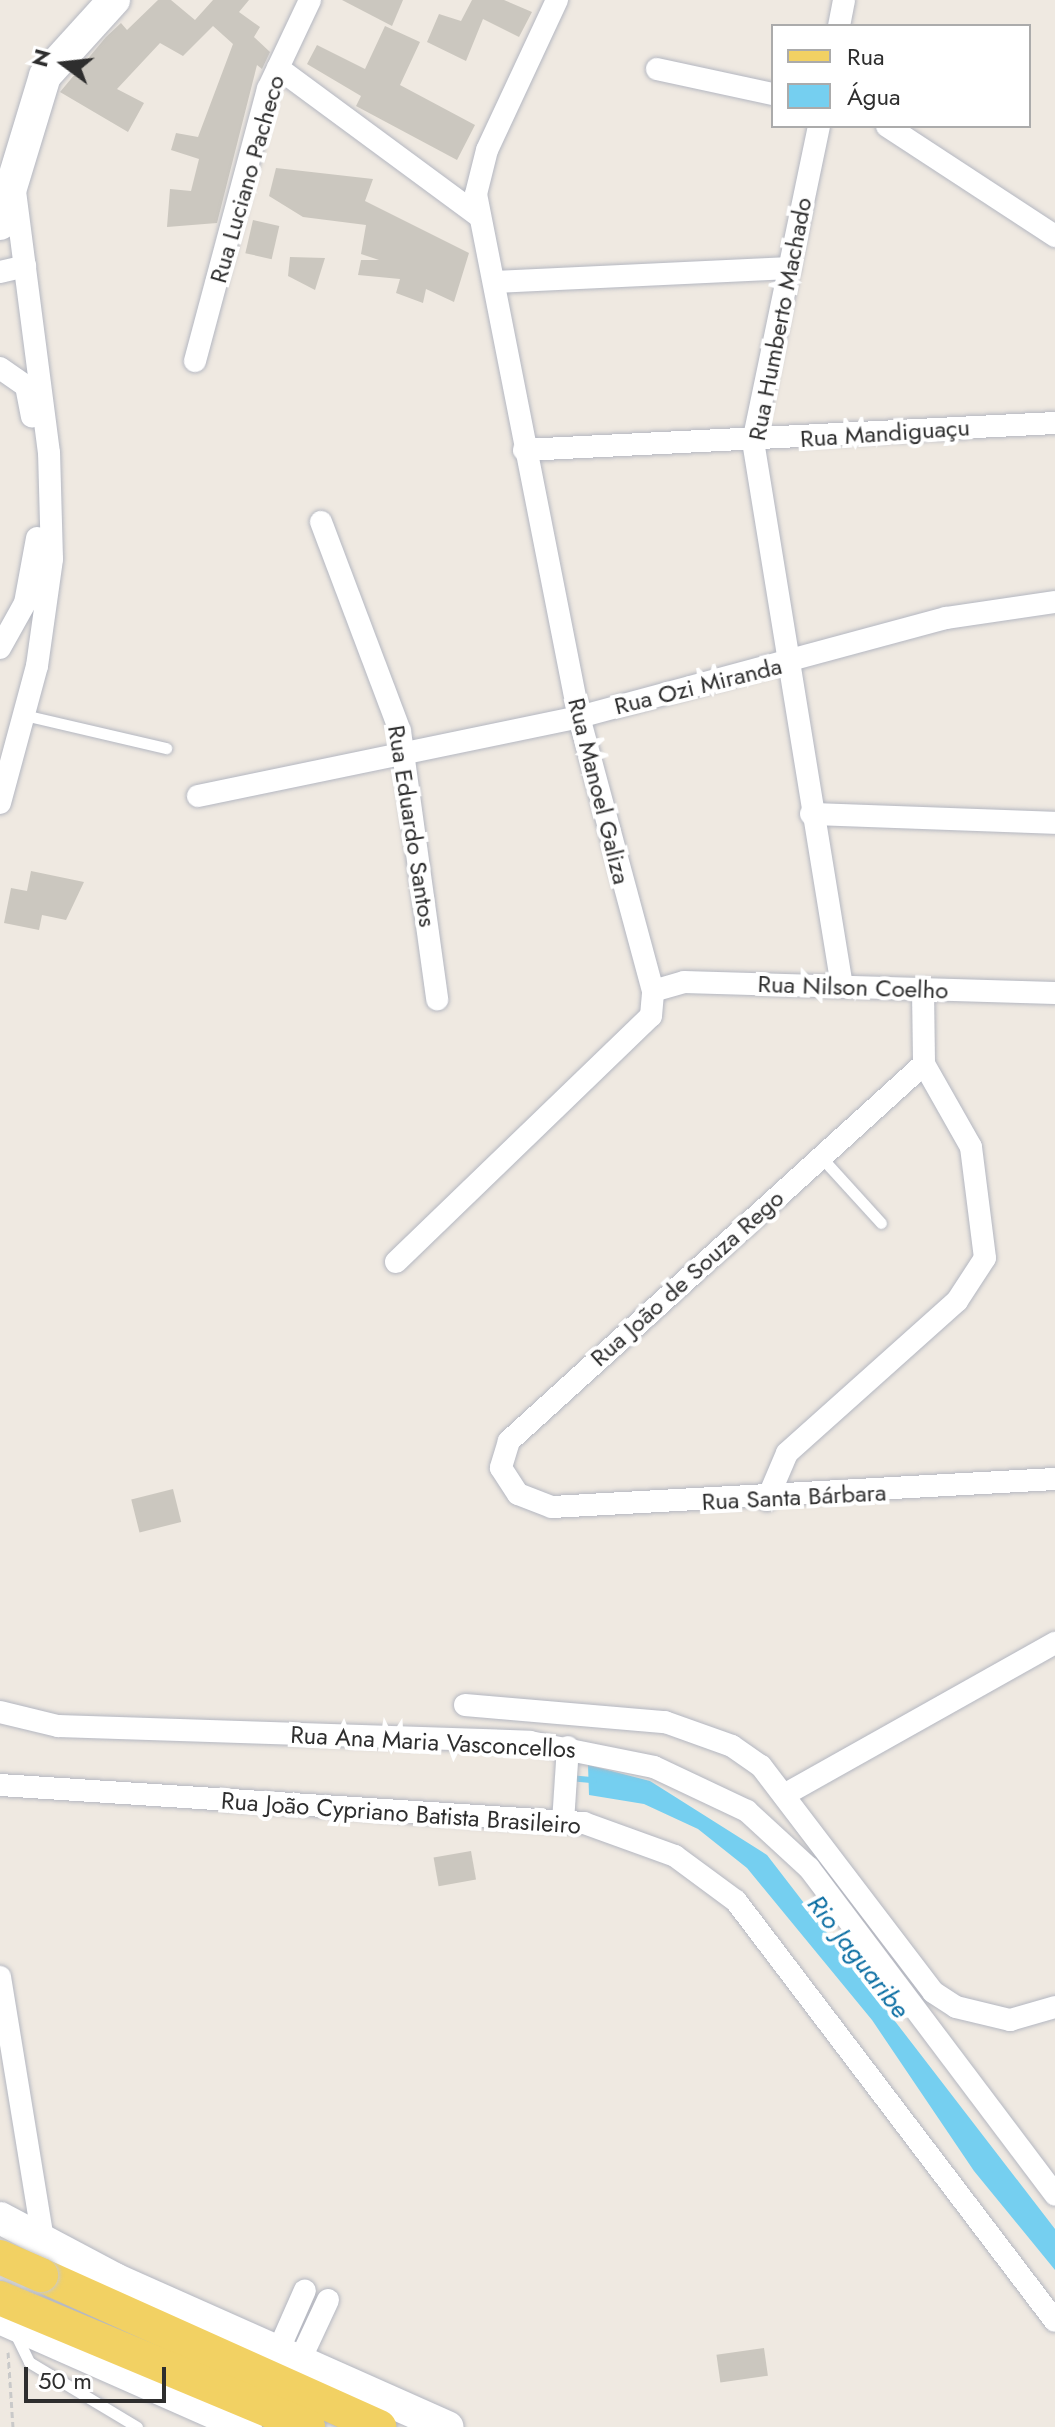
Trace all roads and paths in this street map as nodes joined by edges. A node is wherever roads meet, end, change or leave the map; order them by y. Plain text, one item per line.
1 (114, 0) edge
2 (310, 0) edge
3 (557, 0) edge
4 (844, 0) edge
5 (839, 24) edge
6 (278, 68) junction
7 (657, 69) dead end
8 (771, 94) edge
9 (819, 128) edge
10 (890, 128) edge
11 (15, 190) junction
12 (479, 216) junction
13 (0, 224) edge
14 (1055, 236) edge
15 (25, 266) junction
16 (790, 268) junction
17 (0, 272) edge
18 (495, 282) junction
19 (195, 361) dead end
20 (0, 368) edge
21 (1055, 423) edge
22 (753, 441) junction
23 (524, 450) junction
24 (321, 522) dead end
25 (1055, 602) edge
26 (0, 648) edge
27 (788, 663) junction
28 (24, 715) junction
29 (579, 717) junction
30 (166, 748) dead end
31 (404, 754) junction
32 (198, 796) dead end
33 (0, 803) edge
34 (811, 814) junction
35 (1055, 823) edge
36 (842, 986) junction
37 (923, 990) junction
38 (653, 991) junction
39 (1055, 993) edge
40 (437, 999) dead end
41 (924, 1064) junction
42 (821, 1157) junction
43 (881, 1223) dead end
44 (396, 1262) dead end
45 (1055, 1479) edge
46 (767, 1500) junction
47 (533, 1503) joint
48 (1055, 1643) edge
49 (465, 1705) dead end
50 (0, 1712) edge
51 (568, 1749) junction
52 (0, 1785) edge
53 (784, 1795) junction
54 (563, 1819) junction
55 (828, 1853) junction
56 (809, 1868) junction
57 (0, 1977) edge
58 (905, 1980) junction
59 (1055, 2007) edge
60 (1055, 2195) edge
61 (0, 2218) edge
62 (0, 2238) edge
63 (43, 2240) junction
64 (0, 2257) edge
65 (0, 2270) edge
66 (305, 2290) dead end
67 (0, 2298) edge
68 (328, 2300) dead end
69 (1055, 2321) edge
70 (19, 2330) edge
71 (290, 2354) junction
72 (13, 2427) edge
73 (137, 2427) edge
74 (246, 2427) edge
75 (308, 2427) edge
76 (379, 2427) edge
77 (448, 2427) edge

1 - 11 main road
2 - 6 street, Rua Luciano Pacheco
3 - 12 street
4 - 5 street
6 - 12 street
6 - 19 street, Rua Luciano Pacheco
7 - 8 street
9 - 16 street, Rua Humberto Machado
10 - 14 street
11 - 13 main road
11 - 15 street
12 - 18 street, Rua Manoel Galiza
15 - 17 street
15 - 28 street
16 - 18 street
16 - 22 street, Rua Humberto Machado
18 - 23 street, Rua Manoel Galiza
20 - 26 street
21 - 22 street, Rua Mandiguaçu
22 - 23 street, Rua Mandiguaçu
22 - 27 street, Rua Humberto Machado
23 - 29 street, Rua Manoel Galiza
24 - 31 street, Rua Eduardo Santos
25 - 27 street, Rua Ozi Miranda
27 - 29 street, Rua Ozi Miranda
27 - 34 street, Rua Humberto Machado
28 - 30 lane
28 - 33 street
29 - 31 street, Rua Ozi Miranda
29 - 38 street, Rua Manoel Galiza
31 - 32 street, Rua Ozi Miranda
31 - 40 street, Rua Eduardo Santos
34 - 35 street
34 - 36 street, Rua Humberto Machado
36 - 37 street, Rua Nilson Coelho
36 - 38 street, Rua Nilson Coelho
37 - 39 street, Rua Nilson Coelho
37 - 41 street
38 - 44 street, Rua Manoel Galiza
41 - 42 street, Rua João de Souza Rego
41 - 46 street
42 - 43 lane
42 - 47 street, Rua João de Souza Rego
45 - 46 street, Rua Santa Bárbara
46 - 47 street, Rua Santa Bárbara
48 - 53 street
49 - 53 street
50 - 51 street, Rua Ana Maria Vasconcellos
51 - 54 street
51 - 56 street, Rua Ana Maria Vasconcellos
52 - 54 street, Rua João Cypriano Batista Brasileiro
53 - 55 street
54 - 69 street, Rua João Cypriano Batista Brasileiro
55 - 56 street
55 - 58 street
56 - 58 street, Rua Ana Maria Vasconcellos
57 - 63 street
58 - 59 street
58 - 60 street, Rua Ana Maria Vasconcellos
61 - 63 main road
62 - 65 main road
63 - 71 main road
64 - 76 main road, bridge
66 - 71 street
67 - 70 main road
68 - 71 street
70 - 72 path
70 - 73 lane
70 - 74 main road
70 - 75 main road
71 - 77 main road

